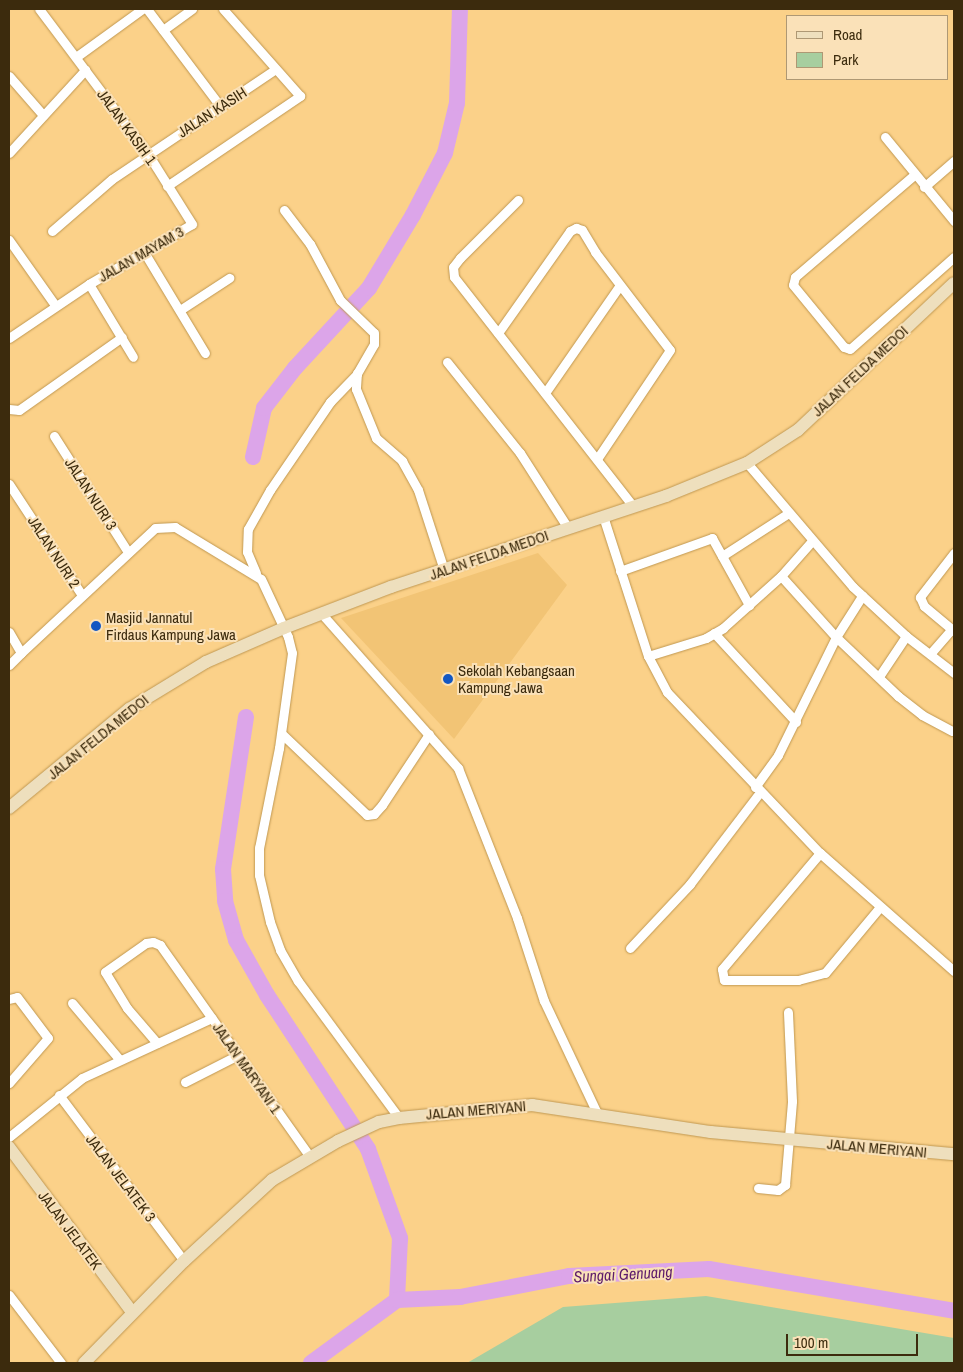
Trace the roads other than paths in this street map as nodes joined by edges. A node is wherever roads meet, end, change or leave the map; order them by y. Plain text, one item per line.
1 (39, 9) edge
2 (142, 9) edge
3 (147, 9) edge
4 (192, 9) edge
5 (223, 9) edge
6 (162, 30) junction
7 (76, 57) junction
8 (85, 70) junction
9 (276, 70) junction
10 (9, 76) edge
11 (220, 106) junction
12 (43, 115) junction
13 (885, 137) dead end
14 (9, 153) edge
15 (148, 154) junction
16 (954, 161) edge
17 (914, 175) junction
18 (167, 186) junction
19 (924, 187) junction
20 (518, 200) dead end
21 (284, 210) dead end
22 (954, 220) edge
23 (192, 224) joint
24 (52, 231) dead end
25 (9, 240) edge
26 (144, 252) junction
27 (954, 256) edge
28 (229, 278) dead end
29 (954, 283) edge
30 (89, 284) junction
31 (620, 285) junction
32 (55, 305) junction
33 (180, 310) junction
34 (498, 333) junction
35 (122, 336) junction
36 (9, 338) edge
37 (205, 353) dead end
38 (133, 357) dead end
39 (447, 362) dead end
40 (357, 373) junction
41 (545, 392) junction
42 (9, 410) edge
43 (54, 436) dead end
44 (597, 459) junction
45 (747, 464) junction
46 (9, 484) edge
47 (632, 505) junction
48 (788, 514) junction
49 (603, 516) junction
50 (568, 528) junction
51 (812, 541) junction
52 (128, 552) junction
53 (954, 553) edge
54 (722, 556) junction
55 (444, 570) junction
56 (620, 571) junction
57 (256, 573) junction
58 (781, 576) junction
59 (82, 595) junction
60 (862, 596) junction
61 (749, 605) junction
62 (321, 613) junction
63 (284, 628) junction
64 (953, 630) edge
65 (9, 632) edge
66 (714, 634) junction
67 (906, 636) junction
68 (836, 637) junction
69 (21, 653) junction
70 (930, 654) junction
71 (648, 656) junction
72 (9, 665) edge
73 (954, 673) edge
74 (880, 675) junction
75 (796, 722) junction
76 (952, 731) dead end
77 (282, 734) junction
78 (429, 734) junction
79 (758, 789) junction
80 (9, 808) edge
81 (820, 853) junction
82 (880, 907) junction
83 (630, 948) dead end
84 (954, 971) edge
85 (9, 999) edge
86 (72, 1003) dead end
87 (788, 1012) dead end
88 (212, 1018) junction
89 (157, 1043) junction
90 (238, 1055) junction
91 (119, 1059) junction
92 (185, 1082) dead end
93 (9, 1083) edge
94 (59, 1094) junction
95 (597, 1113) junction
96 (399, 1118) junction
97 (9, 1137) edge
98 (790, 1139) junction
99 (9, 1147) edge
100 (954, 1154) edge
101 (310, 1157) junction
102 (758, 1188) dead end
103 (184, 1261) junction
104 (9, 1295) edge
105 (132, 1312) junction
106 (61, 1363) edge
107 (84, 1363) edge

1 - 7 street, JALAN KASIH 1
2 - 7 street
3 - 6 street
4 - 6 street
5 - 9 street
6 - 11 street
7 - 8 street, JALAN KASIH 1
8 - 12 street
8 - 15 street, JALAN KASIH 1
9 - 11 street, JALAN KASIH
9 - 18 street
10 - 12 street
11 - 15 street, JALAN KASIH
12 - 14 street
13 - 17 street
15 - 18 street, JALAN KASIH 1
15 - 24 street, JALAN KASIH
16 - 19 street
17 - 19 street
17 - 27 street
18 - 23 street, JALAN KASIH 1
19 - 22 street
20 - 34 street
21 - 40 street
23 - 26 street, JALAN MAYAM 3
25 - 32 street
26 - 30 street, JALAN MAYAM 3
26 - 33 street
28 - 33 street
29 - 45 street, JALAN FELDA MEDOI
30 - 32 street, JALAN MAYAM 3
30 - 35 street
31 - 34 street
31 - 41 street
31 - 44 street
32 - 36 street, JALAN MAYAM 3
33 - 37 street
34 - 41 street
35 - 38 street
35 - 42 street
39 - 50 street
40 - 55 street
40 - 57 street
41 - 44 street
43 - 52 street, JALAN NURI 3
44 - 47 street
45 - 47 street, JALAN FELDA MEDOI
45 - 48 street
46 - 59 street, JALAN NURI 2
47 - 49 street, JALAN FELDA MEDOI
48 - 51 street
48 - 54 street
49 - 50 street, JALAN FELDA MEDOI
49 - 56 street
50 - 55 street, JALAN FELDA MEDOI
51 - 58 street
51 - 60 street
52 - 57 street
52 - 59 street
53 - 64 street
54 - 56 street
54 - 61 street
55 - 62 street, JALAN FELDA MEDOI
56 - 71 street
57 - 63 street
58 - 61 street
58 - 68 street
59 - 69 street
60 - 67 street
60 - 68 street
61 - 66 street
62 - 63 street, JALAN FELDA MEDOI
62 - 78 street
63 - 77 street
63 - 80 street, JALAN FELDA MEDOI
64 - 70 street
65 - 69 street
66 - 71 street
66 - 75 street
67 - 70 street
67 - 74 street
68 - 74 street
68 - 75 street
69 - 72 street
70 - 73 street
71 - 79 street
74 - 76 street
75 - 79 street
77 - 78 street
77 - 96 street
78 - 95 street
79 - 81 street
79 - 83 street
81 - 82 street
81 - 82 street
82 - 84 street
85 - 93 street
86 - 91 street
87 - 98 street
88 - 89 street
88 - 89 street, JALAN MARYANI 1
88 - 90 street, JALAN MARYANI 1
89 - 91 street
90 - 92 street
90 - 101 street, JALAN MARYANI 1
91 - 94 street
94 - 97 street
94 - 103 street, JALAN JELATEK 3
95 - 96 street, JALAN MERIYANI
95 - 98 street, JALAN MERIYANI
96 - 101 street, JALAN MERIYANI
98 - 100 street, JALAN MERIYANI
98 - 102 street
99 - 105 street, JALAN JELATEK
101 - 103 street, JALAN MERIYANI
103 - 105 street, JALAN MERIYANI
104 - 106 street
105 - 107 street, JALAN MERIYANI

